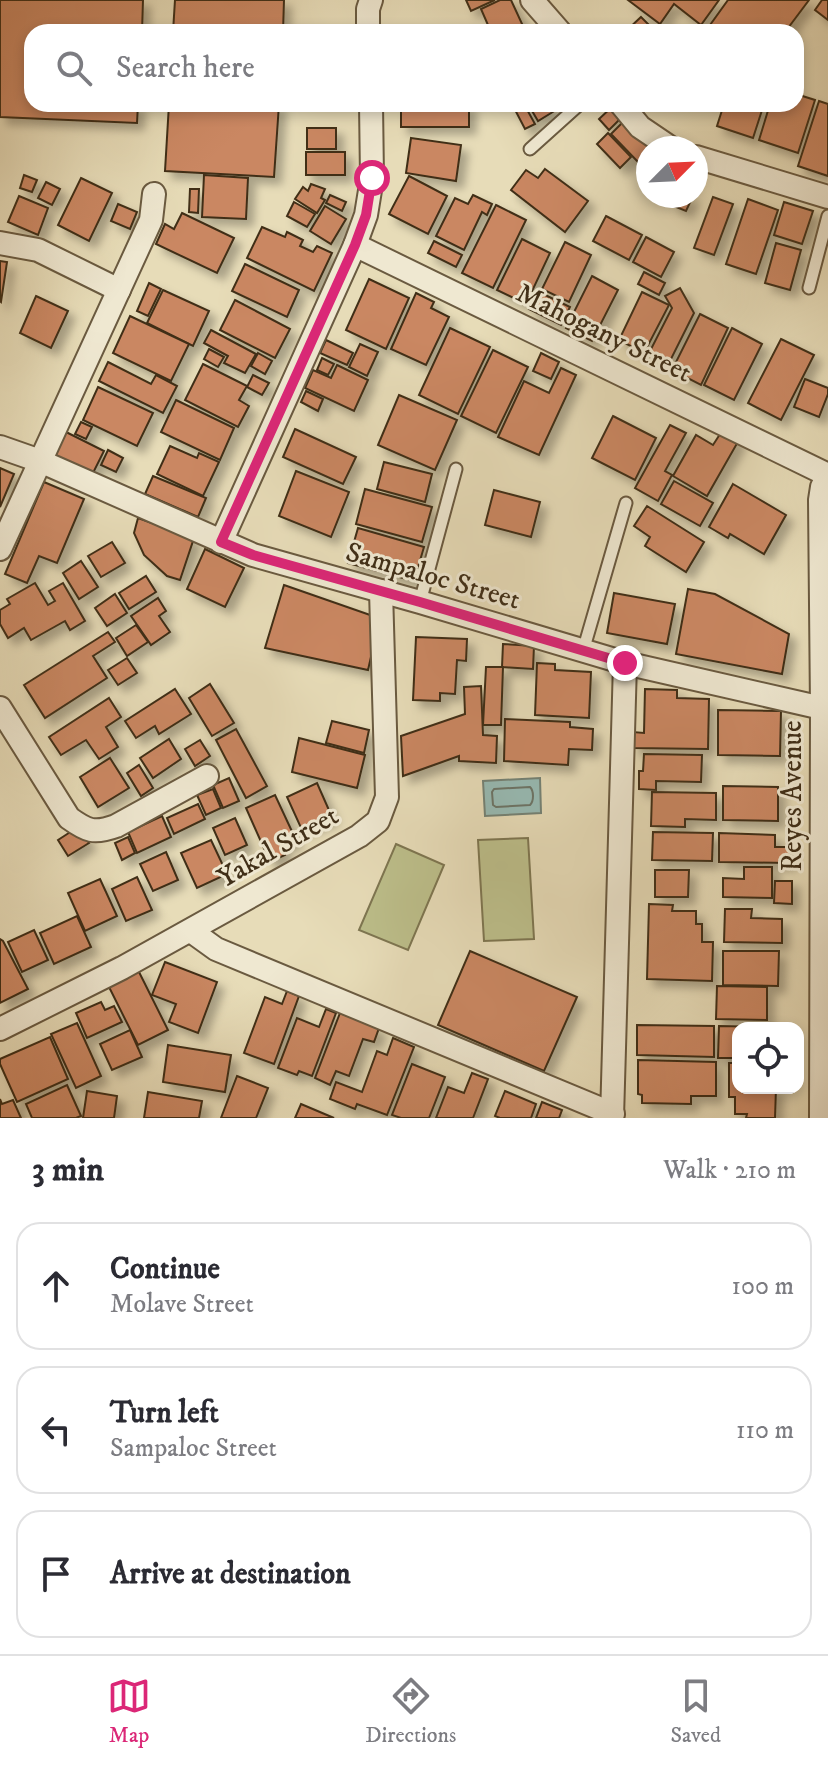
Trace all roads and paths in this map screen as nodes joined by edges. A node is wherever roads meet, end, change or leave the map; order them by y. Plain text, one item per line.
1 (371, 0) edge
2 (532, 0) edge
3 (368, 24) edge
4 (553, 24) edge
5 (371, 112) edge
6 (571, 112) edge
7 (628, 112) edge
8 (653, 136) edge
9 (530, 149) dead end
10 (708, 161) edge
11 (154, 194) dead end
12 (828, 197) edge
13 (828, 216) edge
14 (0, 243) edge
15 (355, 245) junction
16 (809, 288) dead end
17 (119, 290) junction
18 (0, 447) edge
19 (40, 461) junction
20 (456, 469) dead end
21 (828, 475) edge
22 (626, 503) dead end
23 (221, 542) junction
24 (0, 549) edge
25 (381, 591) junction
26 (420, 602) junction
27 (583, 651) junction
28 (625, 663) junction
29 (0, 708) edge
30 (822, 708) junction
31 (207, 776) dead end
32 (191, 931) junction
33 (0, 1029) edge
34 (612, 1116) edge
35 (821, 1118) edge

1 - 3 street
2 - 4 street
5 - 15 street
6 - 9 lane
7 - 8 street
10 - 12 street
11 - 17 street
13 - 16 lane
14 - 17 street
15 - 21 street, Mahogany Street
15 - 23 street
17 - 19 street
18 - 19 street, Sampaloc Street
19 - 23 street, Sampaloc Street
19 - 24 street
20 - 26 lane
21 - 30 street, Reyes Avenue
22 - 27 lane
23 - 25 street, Sampaloc Street
25 - 26 street, Sampaloc Street
25 - 32 street, Yakal Street
26 - 27 street, Sampaloc Street
27 - 28 street, Sampaloc Street
28 - 30 street, Sampaloc Street
28 - 34 street
29 - 31 street
30 - 35 street, Reyes Avenue
32 - 33 street, Yakal Street
32 - 34 street

